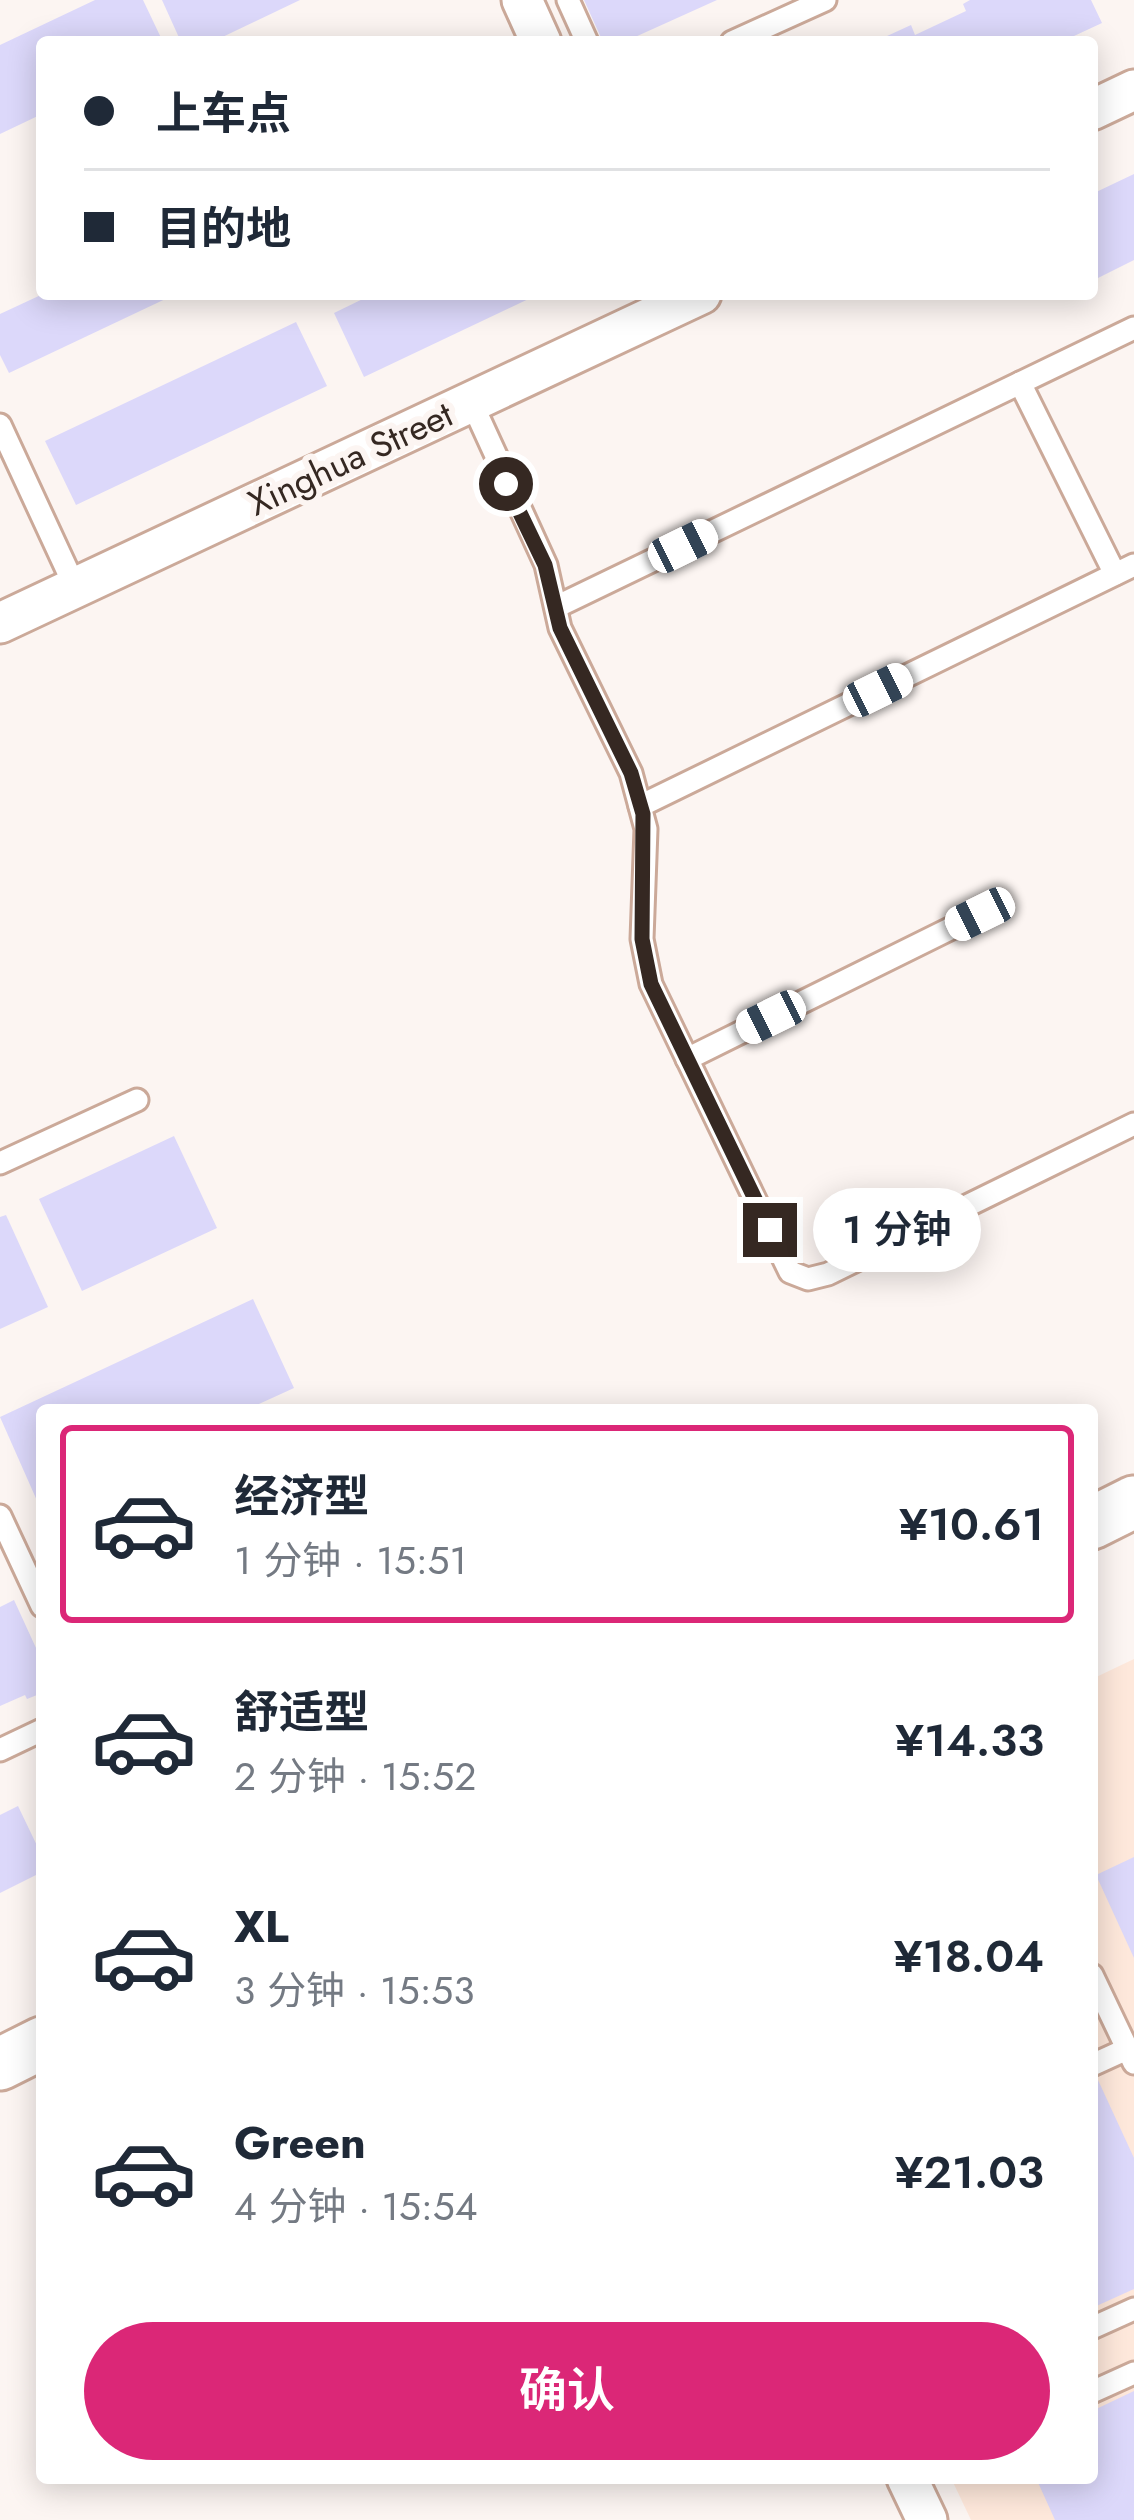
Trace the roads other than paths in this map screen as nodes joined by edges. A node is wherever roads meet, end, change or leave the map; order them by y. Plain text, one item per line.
1 (522, 0) edge
2 (568, 0) edge
3 (825, 0) edge
4 (538, 36) edge
5 (584, 36) edge
6 (744, 36) edge
7 (1134, 90) edge
8 (1098, 107) edge
9 (658, 303) edge
10 (1134, 328) edge
11 (1020, 383) junction
12 (471, 401) junction
13 (0, 425) edge
14 (1125, 570) edge
15 (75, 587) junction
16 (556, 607) junction
17 (0, 622) edge
18 (640, 806) junction
19 (980, 914) dead end
20 (687, 1059) junction
21 (137, 1100) dead end
22 (1134, 1124) edge
23 (0, 1162) edge
24 (1134, 1502) edge
25 (0, 1516) edge
26 (1098, 1520) edge
27 (1134, 1541) edge
28 (1098, 1559) edge
29 (36, 1593) edge
30 (36, 1733) edge
31 (0, 1750) edge
32 (1098, 2002) edge
33 (36, 2046) edge
34 (1131, 2056) edge
35 (0, 2064) edge
36 (1098, 2064) edge
37 (36, 2085) edge
38 (0, 2103) edge
39 (1134, 2309) edge
40 (1098, 2325) edge
41 (1134, 2373) edge
42 (1098, 2389) edge
43 (910, 2484) edge
44 (927, 2520) edge

1 - 4 street
2 - 5 lane
3 - 6 lane
7 - 8 street
9 - 12 street, Xinghua Street
10 - 11 lane
11 - 14 lane
11 - 16 lane
12 - 15 street, Xinghua Street
12 - 16 lane
13 - 15 lane
14 - 18 lane
15 - 17 street, Xinghua Street
16 - 18 lane
18 - 20 lane
19 - 20 lane
20 - 22 lane
21 - 23 lane
24 - 26 street
25 - 29 lane
27 - 28 street
30 - 31 lane
32 - 34 lane
33 - 35 street
34 - 36 lane
37 - 38 street
39 - 40 lane
41 - 42 lane
43 - 44 street

